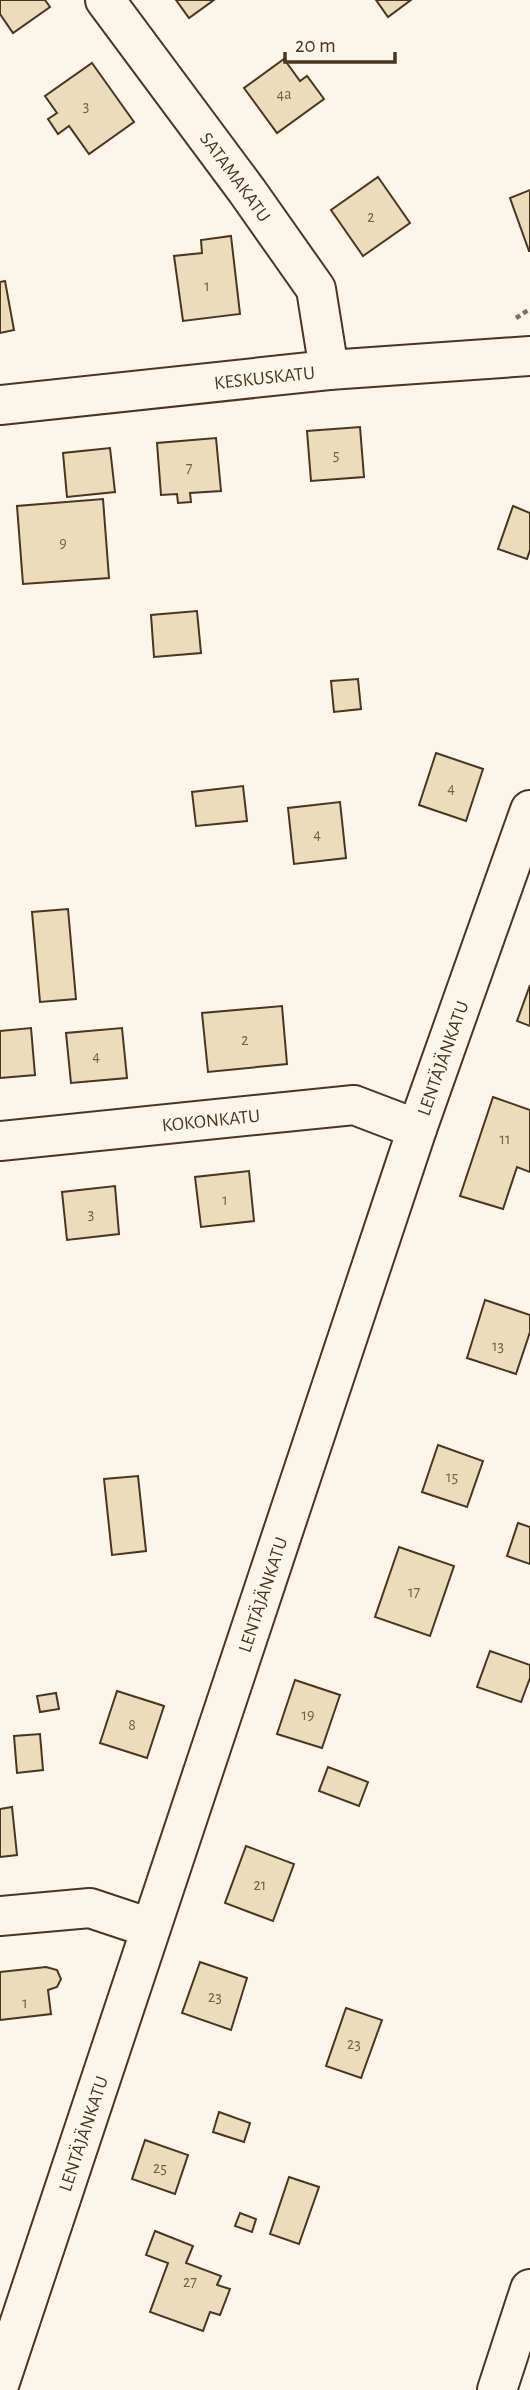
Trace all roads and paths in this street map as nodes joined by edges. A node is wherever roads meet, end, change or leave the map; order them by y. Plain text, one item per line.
1 (105, 0) edge
2 (530, 356) edge
3 (329, 370) junction
4 (0, 405) edge
5 (530, 810) edge
6 (417, 1129) junction
7 (0, 1141) edge
8 (0, 1916) edge
9 (150, 1927) junction
10 (530, 2289) edge
11 (0, 2382) edge
12 (497, 2390) edge

1 - 3 street, SATAMAKATU
2 - 3 street, KESKUSKATU
3 - 4 street, KESKUSKATU
5 - 6 street, LENTÄJÄNKATU
6 - 7 street, KOKONKATU
6 - 9 street, LENTÄJÄNKATU
8 - 9 street
9 - 11 street, LENTÄJÄNKATU
10 - 12 street

